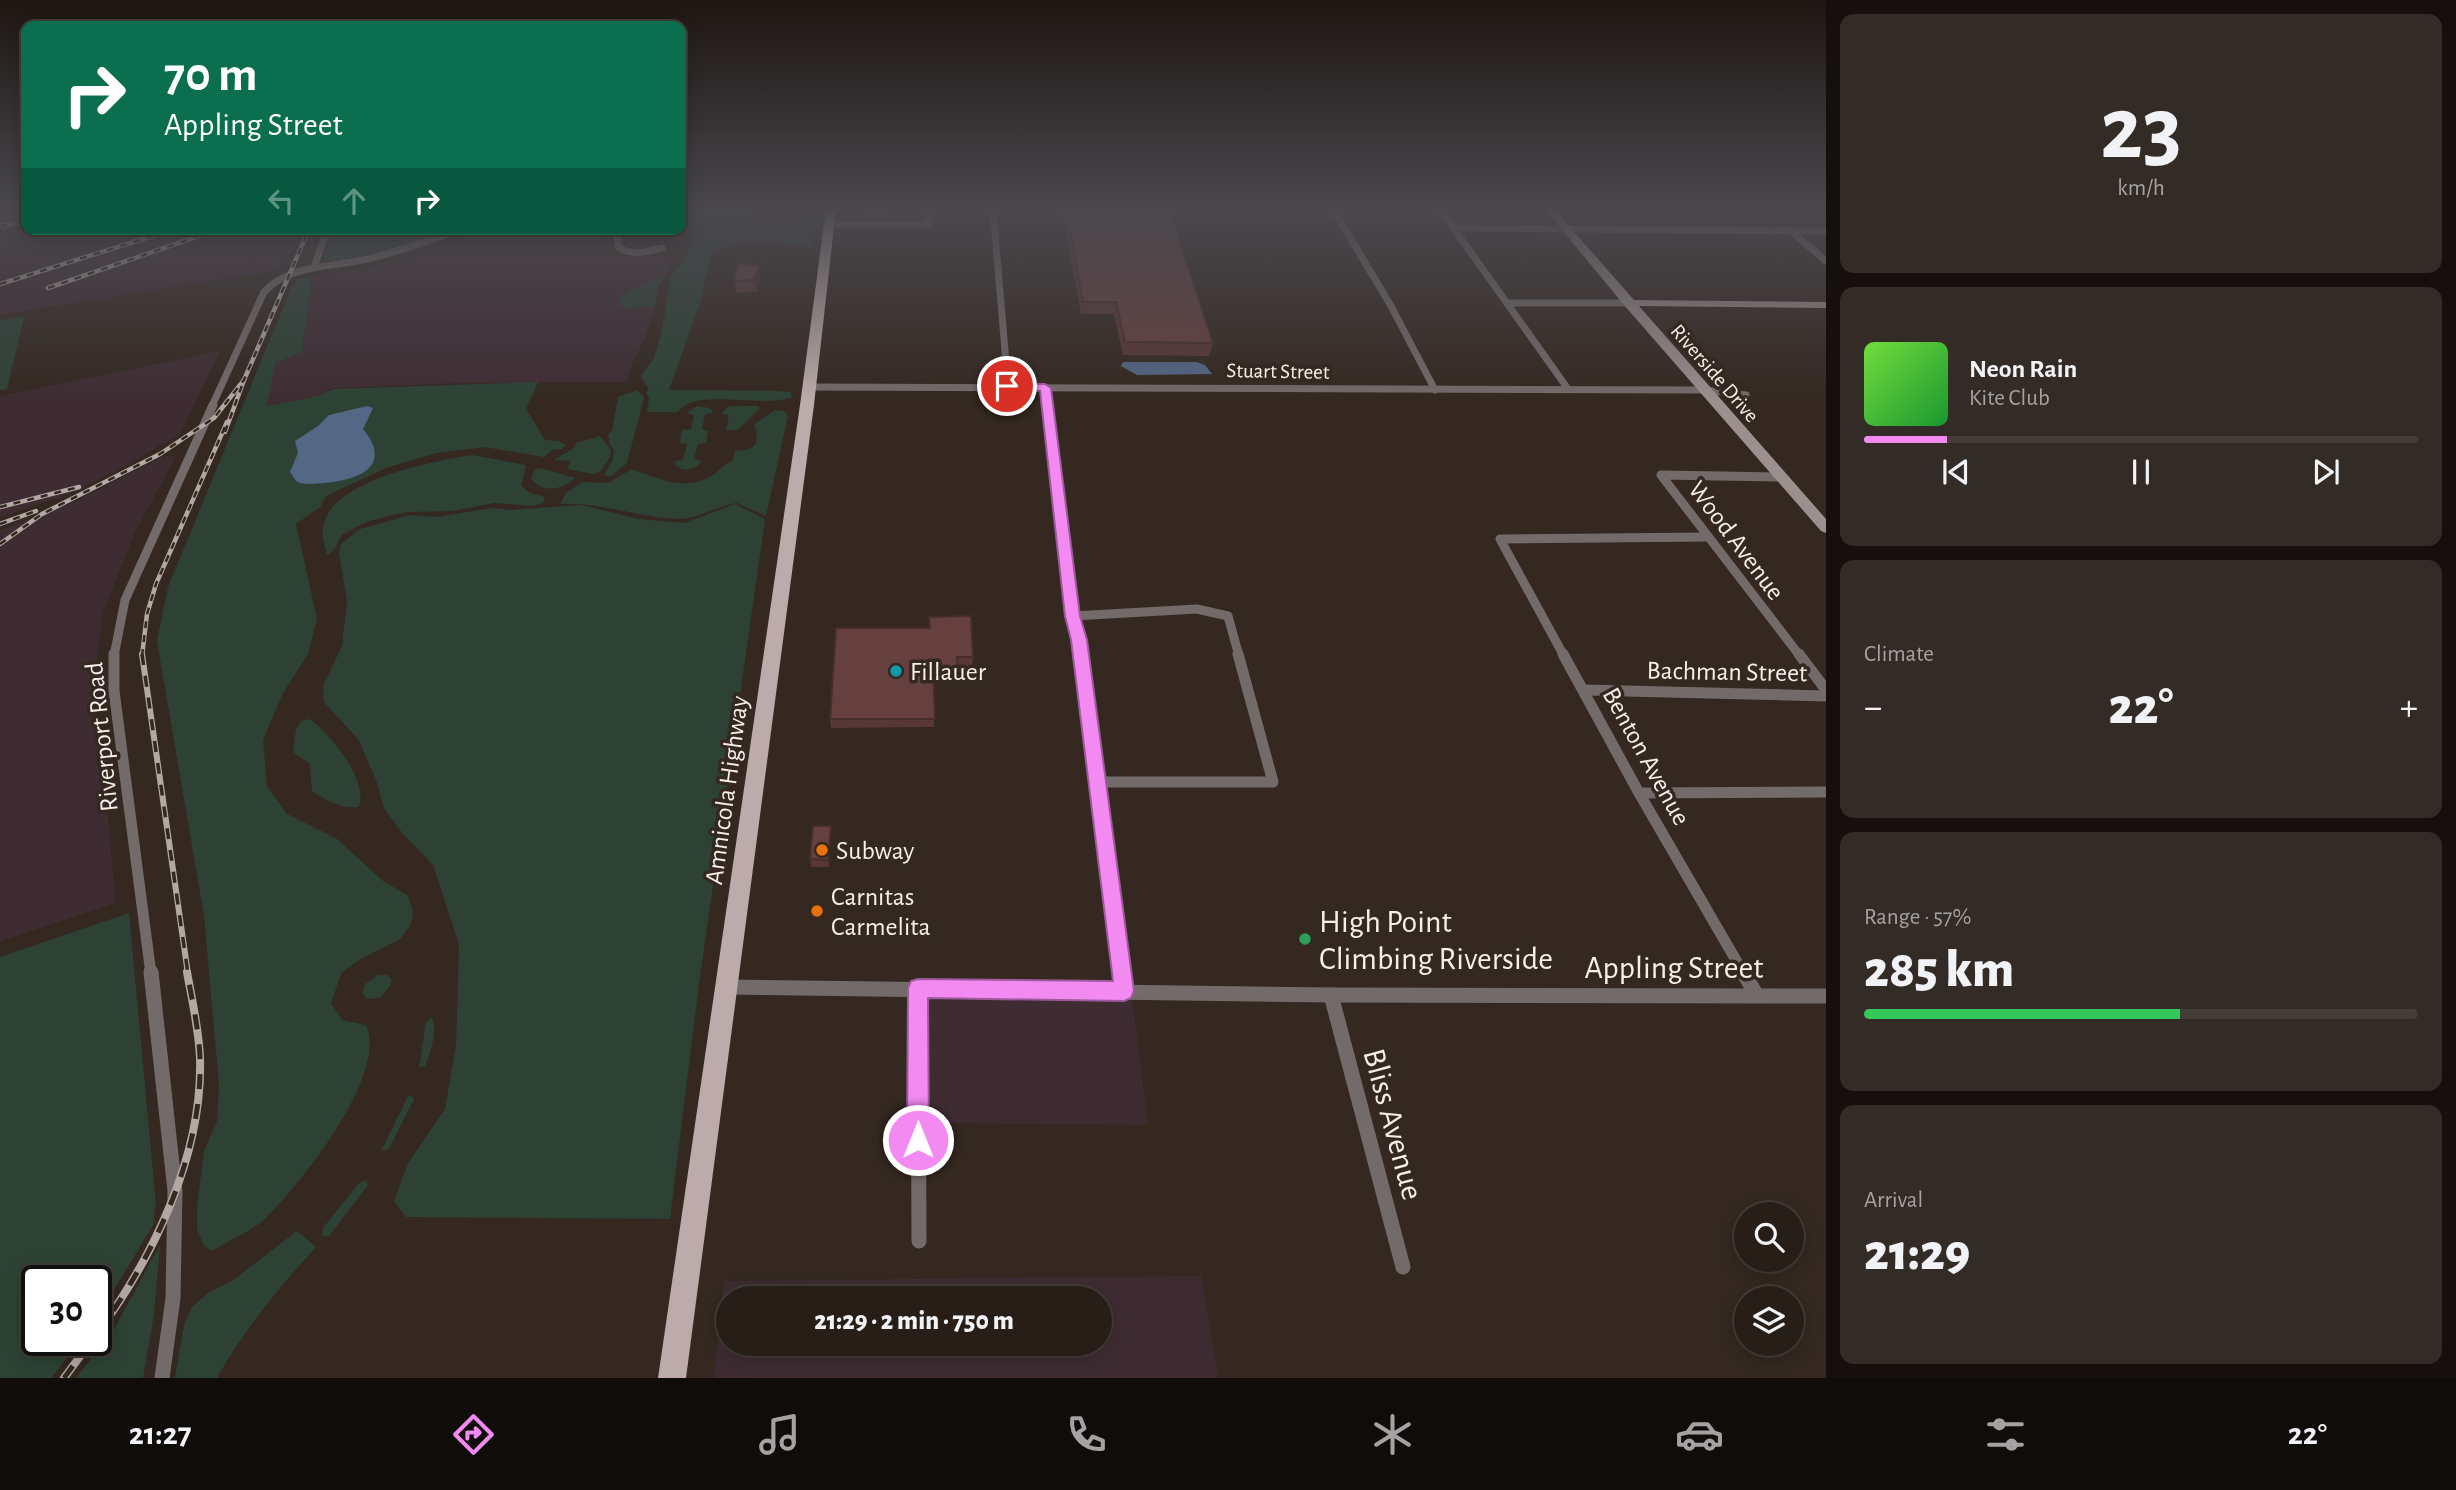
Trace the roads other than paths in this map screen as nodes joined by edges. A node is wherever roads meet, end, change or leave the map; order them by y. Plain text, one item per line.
1 (293, 273) edge
2 (823, 273) edge
3 (998, 273) edge
4 (1371, 273) edge
5 (1486, 273) edge
6 (1603, 273) edge
7 (1507, 303) junction
8 (1628, 303) junction
9 (1826, 305) edge
10 (1007, 386) junction
11 (809, 387) junction
12 (1045, 388) junction
13 (1568, 389) junction
14 (1435, 390) junction
15 (1706, 390) junction
16 (1746, 395) dead end
17 (1779, 477) junction
18 (1826, 528) edge
19 (1708, 537) junction
20 (1073, 616) junction
21 (1585, 690) junction
22 (1826, 690) edge
23 (1826, 696) edge
24 (1096, 782) junction
25 (1826, 792) edge
26 (1639, 793) junction
27 (724, 988) junction
28 (918, 988) junction
29 (1124, 991) junction
30 (1756, 994) junction
31 (1331, 995) junction
32 (1826, 996) edge
33 (919, 1241) dead end
34 (1403, 1268) dead end
35 (162, 1378) edge
36 (672, 1378) edge

1 - 35 street, Riverport Road
2 - 11 main road, Amnicola Highway
3 - 10 street
4 - 14 street
5 - 7 street
6 - 8 street, Riverside Drive
7 - 8 street
7 - 13 street
8 - 9 street
8 - 15 street, Riverside Drive
10 - 11 street, Stuart Street
10 - 12 street, Stuart Street
11 - 27 main road, Amnicola Highway
12 - 14 street, Stuart Street
12 - 20 street
13 - 14 street, Stuart Street
13 - 15 street, Stuart Street
15 - 16 street, Stuart Street
15 - 17 street, Riverside Drive
17 - 18 street, Riverside Drive
17 - 19 street, Wood Avenue
19 - 21 street, Benton Avenue
19 - 22 street, Wood Avenue
20 - 24 street
20 - 24 street
21 - 23 street, Bachman Street
21 - 26 street, Benton Avenue
24 - 29 street
25 - 26 street
26 - 30 street, Benton Avenue
27 - 28 street, Appling Street
27 - 36 main road, Amnicola Highway
28 - 29 street, Appling Street
28 - 33 street
29 - 31 street, Appling Street
30 - 31 street, Appling Street
30 - 32 street, Appling Street
31 - 34 street, Bliss Avenue

